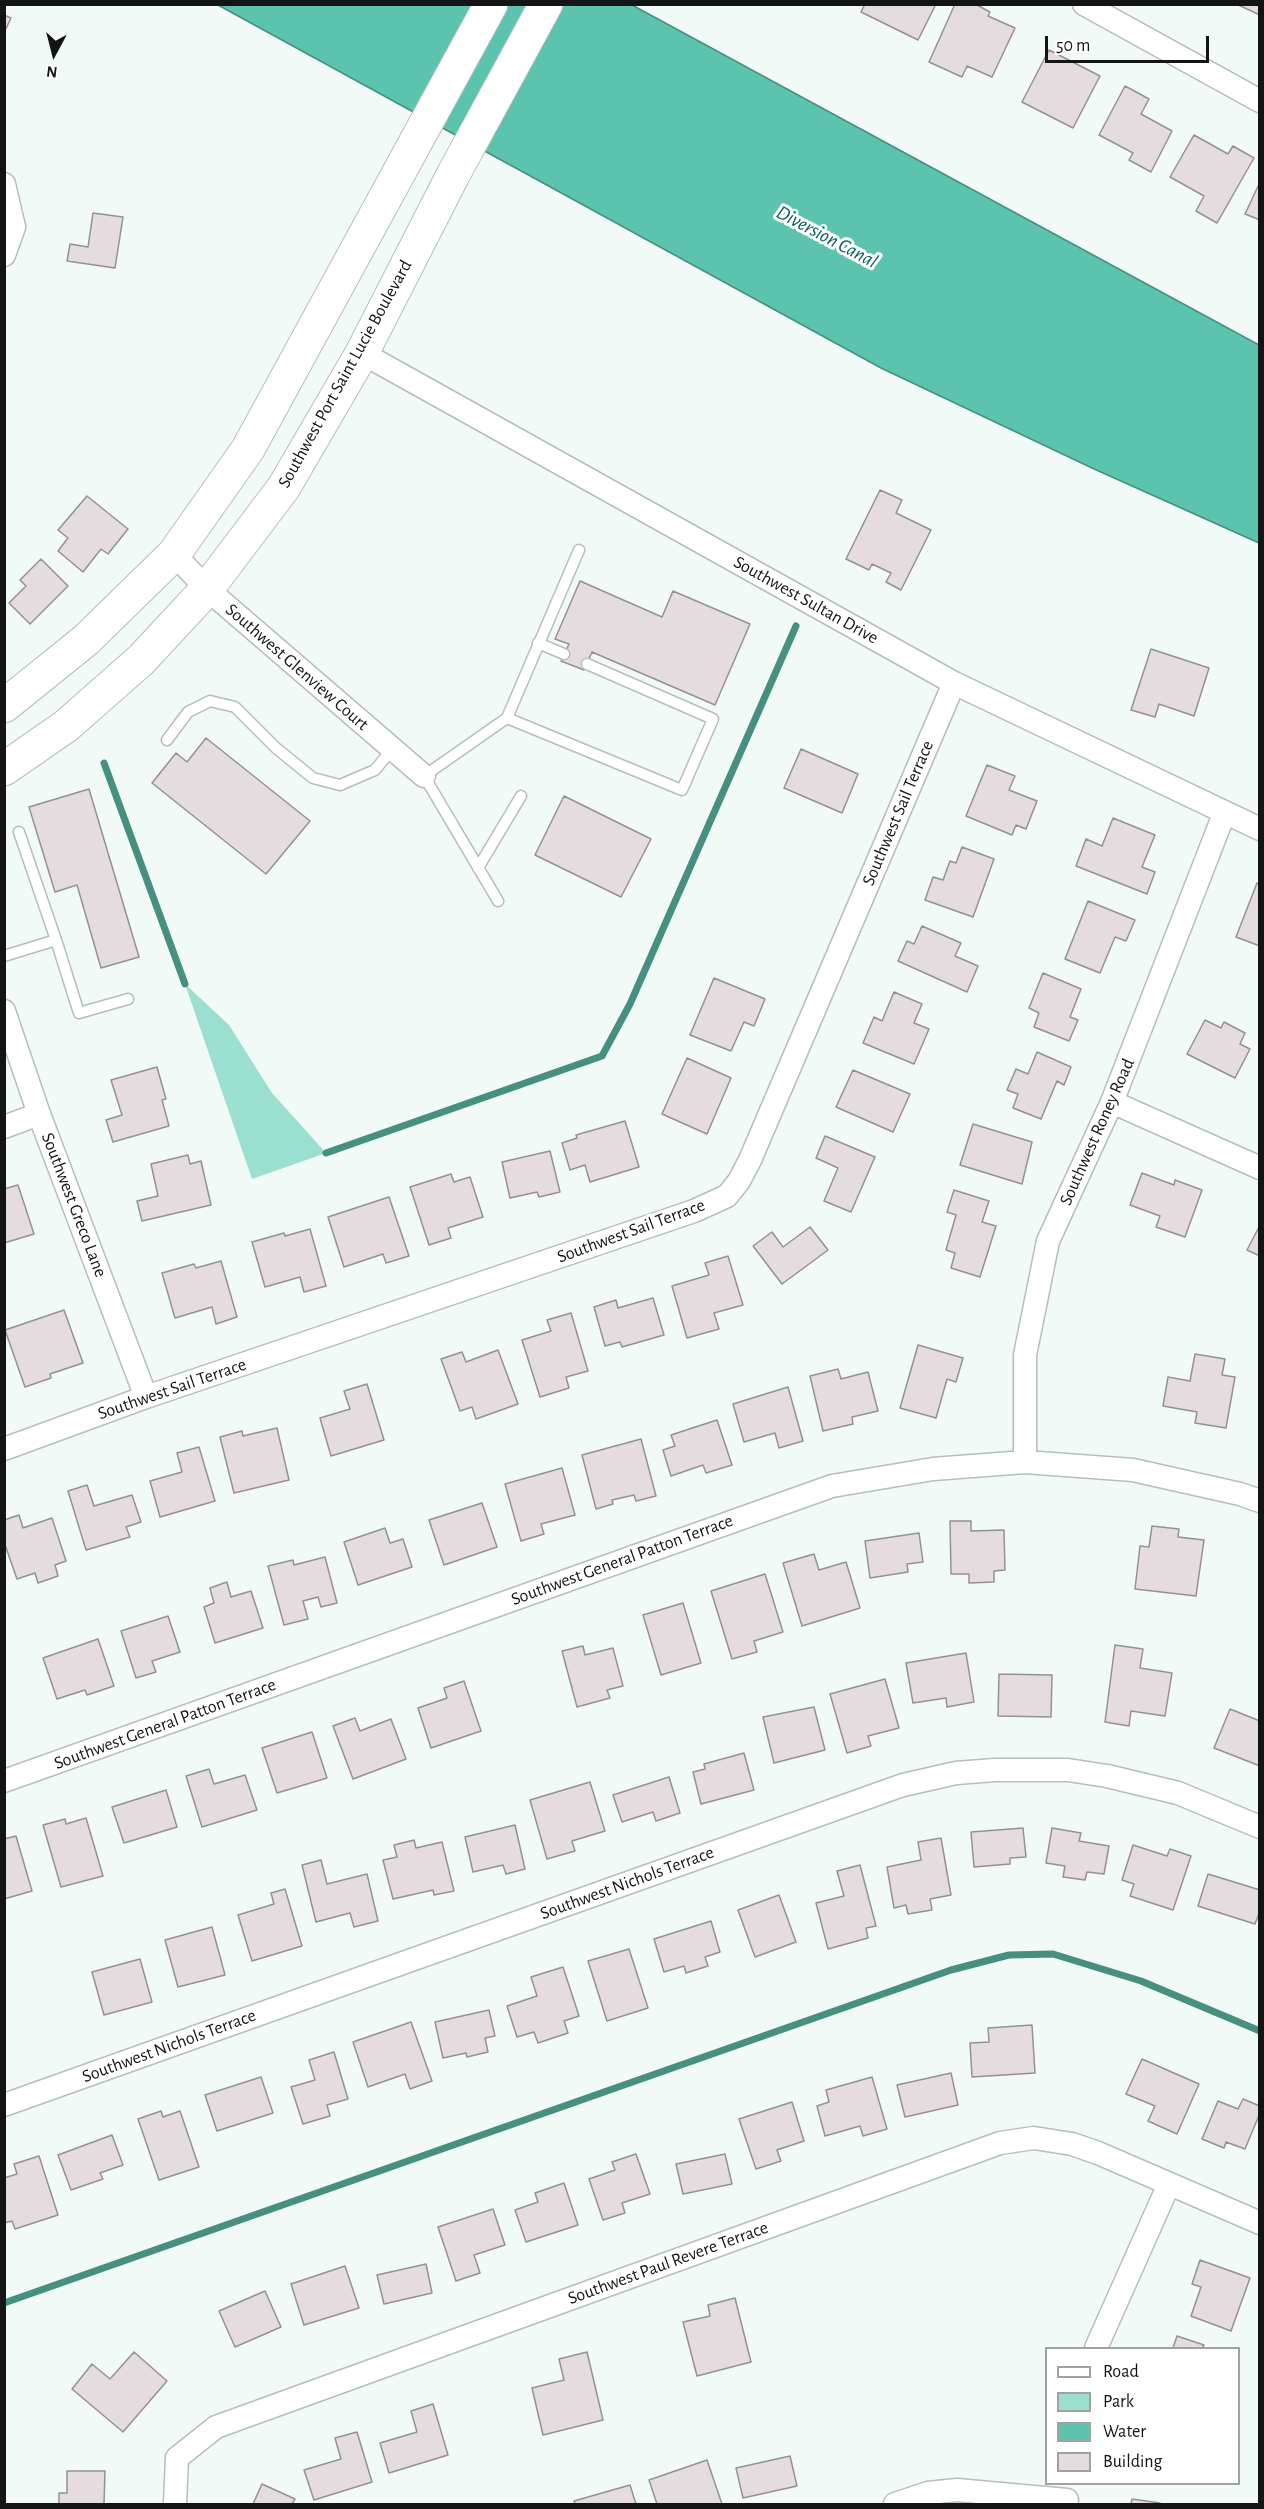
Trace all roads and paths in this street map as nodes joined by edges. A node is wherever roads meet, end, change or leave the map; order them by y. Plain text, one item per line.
1 (491, 4) edge
2 (546, 4) edge
3 (1084, 4) edge
4 (1260, 101) edge
5 (4, 184) edge
6 (4, 255) edge
7 (362, 353) junction
8 (579, 549) dead end
9 (174, 554) junction
10 (207, 589) junction
11 (538, 643) junction
12 (564, 654) dead end
13 (587, 664) dead end
14 (954, 682) junction
15 (4, 706) edge
16 (507, 718) junction
17 (167, 740) dead end
18 (393, 748) junction
19 (4, 769) edge
20 (424, 776) junction
21 (521, 796) dead end
22 (1224, 814) junction
23 (1260, 829) edge
24 (19, 832) dead end
25 (478, 868) junction
26 (498, 901) dead end
27 (56, 940) junction
28 (4, 956) edge
29 (128, 999) dead end
30 (4, 1011) edge
31 (1112, 1102) junction
32 (39, 1114) junction
33 (4, 1126) edge
34 (1260, 1168) edge
35 (146, 1397) junction
36 (4, 1449) edge
37 (1025, 1462) junction
38 (1260, 1501) edge
39 (4, 1780) edge
40 (1260, 1827) edge
41 (4, 2105) edge
42 (1170, 2184) junction
43 (1260, 2223) edge
44 (1097, 2347) edge
45 (1067, 2496) edge
46 (175, 2505) edge
47 (895, 2505) edge

1 - 9 main road
2 - 7 main road, Southwest Port Saint Lucie Boulevard
3 - 4 street
5 - 6 street
7 - 10 main road, Southwest Port Saint Lucie Boulevard
7 - 14 street, Southwest Sultan Drive
8 - 11 lane
9 - 10 street, Southwest Glenview Court
9 - 15 main road
10 - 18 street, Southwest Glenview Court
10 - 19 main road, Southwest Port Saint Lucie Boulevard
11 - 12 lane
11 - 16 lane
13 - 16 lane
14 - 22 street, Southwest Sultan Drive
14 - 35 street, Southwest Sail Terrace
16 - 20 lane
17 - 18 lane
18 - 20 street, Southwest Glenview Court
20 - 25 lane
21 - 25 lane
22 - 23 street, Southwest Sultan Drive
22 - 31 street, Southwest Roney Road
24 - 27 lane
25 - 26 lane
27 - 28 lane
27 - 29 lane
30 - 32 street, Southwest Greco Lane
31 - 34 street
31 - 37 street, Southwest Roney Road
32 - 33 street
32 - 35 street, Southwest Greco Lane
35 - 36 street, Southwest Sail Terrace
37 - 38 street, Southwest General Patton Terrace
37 - 39 street, Southwest General Patton Terrace
40 - 41 street, Southwest Nichols Terrace
42 - 43 street, Southwest Paul Revere Terrace
42 - 44 street
42 - 46 street, Southwest Paul Revere Terrace
45 - 47 street

